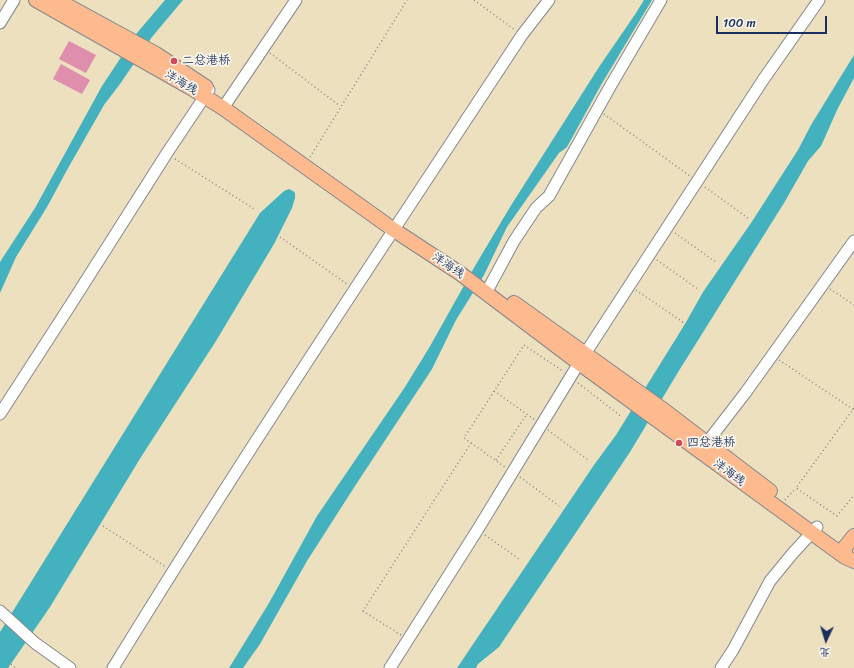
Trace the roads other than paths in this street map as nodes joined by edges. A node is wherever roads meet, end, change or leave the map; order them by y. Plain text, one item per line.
1 (14, 0) edge
2 (36, 0) edge
3 (57, 0) edge
4 (296, 0) edge
5 (549, 0) edge
6 (661, 0) edge
7 (819, 0) edge
8 (0, 23) edge
9 (120, 41) junction
10 (207, 93) junction
11 (225, 105) junction
12 (397, 226) junction
13 (854, 241) edge
14 (485, 287) junction
15 (582, 359) junction
16 (0, 414) edge
17 (704, 448) junction
18 (814, 530) junction
19 (854, 536) edge
20 (849, 556) edge
21 (0, 611) edge
22 (70, 668) edge
23 (113, 668) edge
24 (390, 668) edge
25 (721, 668) edge

1 - 8 street
2 - 9 main road, 洋海线
3 - 9 main road, 洋海线
4 - 11 street
5 - 12 street
6 - 14 street
7 - 15 street
9 - 10 main road, 洋海线
10 - 11 main road, 洋海线
10 - 16 street
11 - 12 main road, 洋海线
11 - 12 main road, 洋海线
12 - 14 main road, 洋海线
12 - 23 street
13 - 17 street
14 - 15 main road, 洋海线
15 - 17 main road, 洋海线
15 - 24 street
17 - 18 main road, 洋海线
17 - 18 main road, 洋海线
18 - 20 main road, 洋海线
18 - 25 street
19 - 20 main road
21 - 22 street

